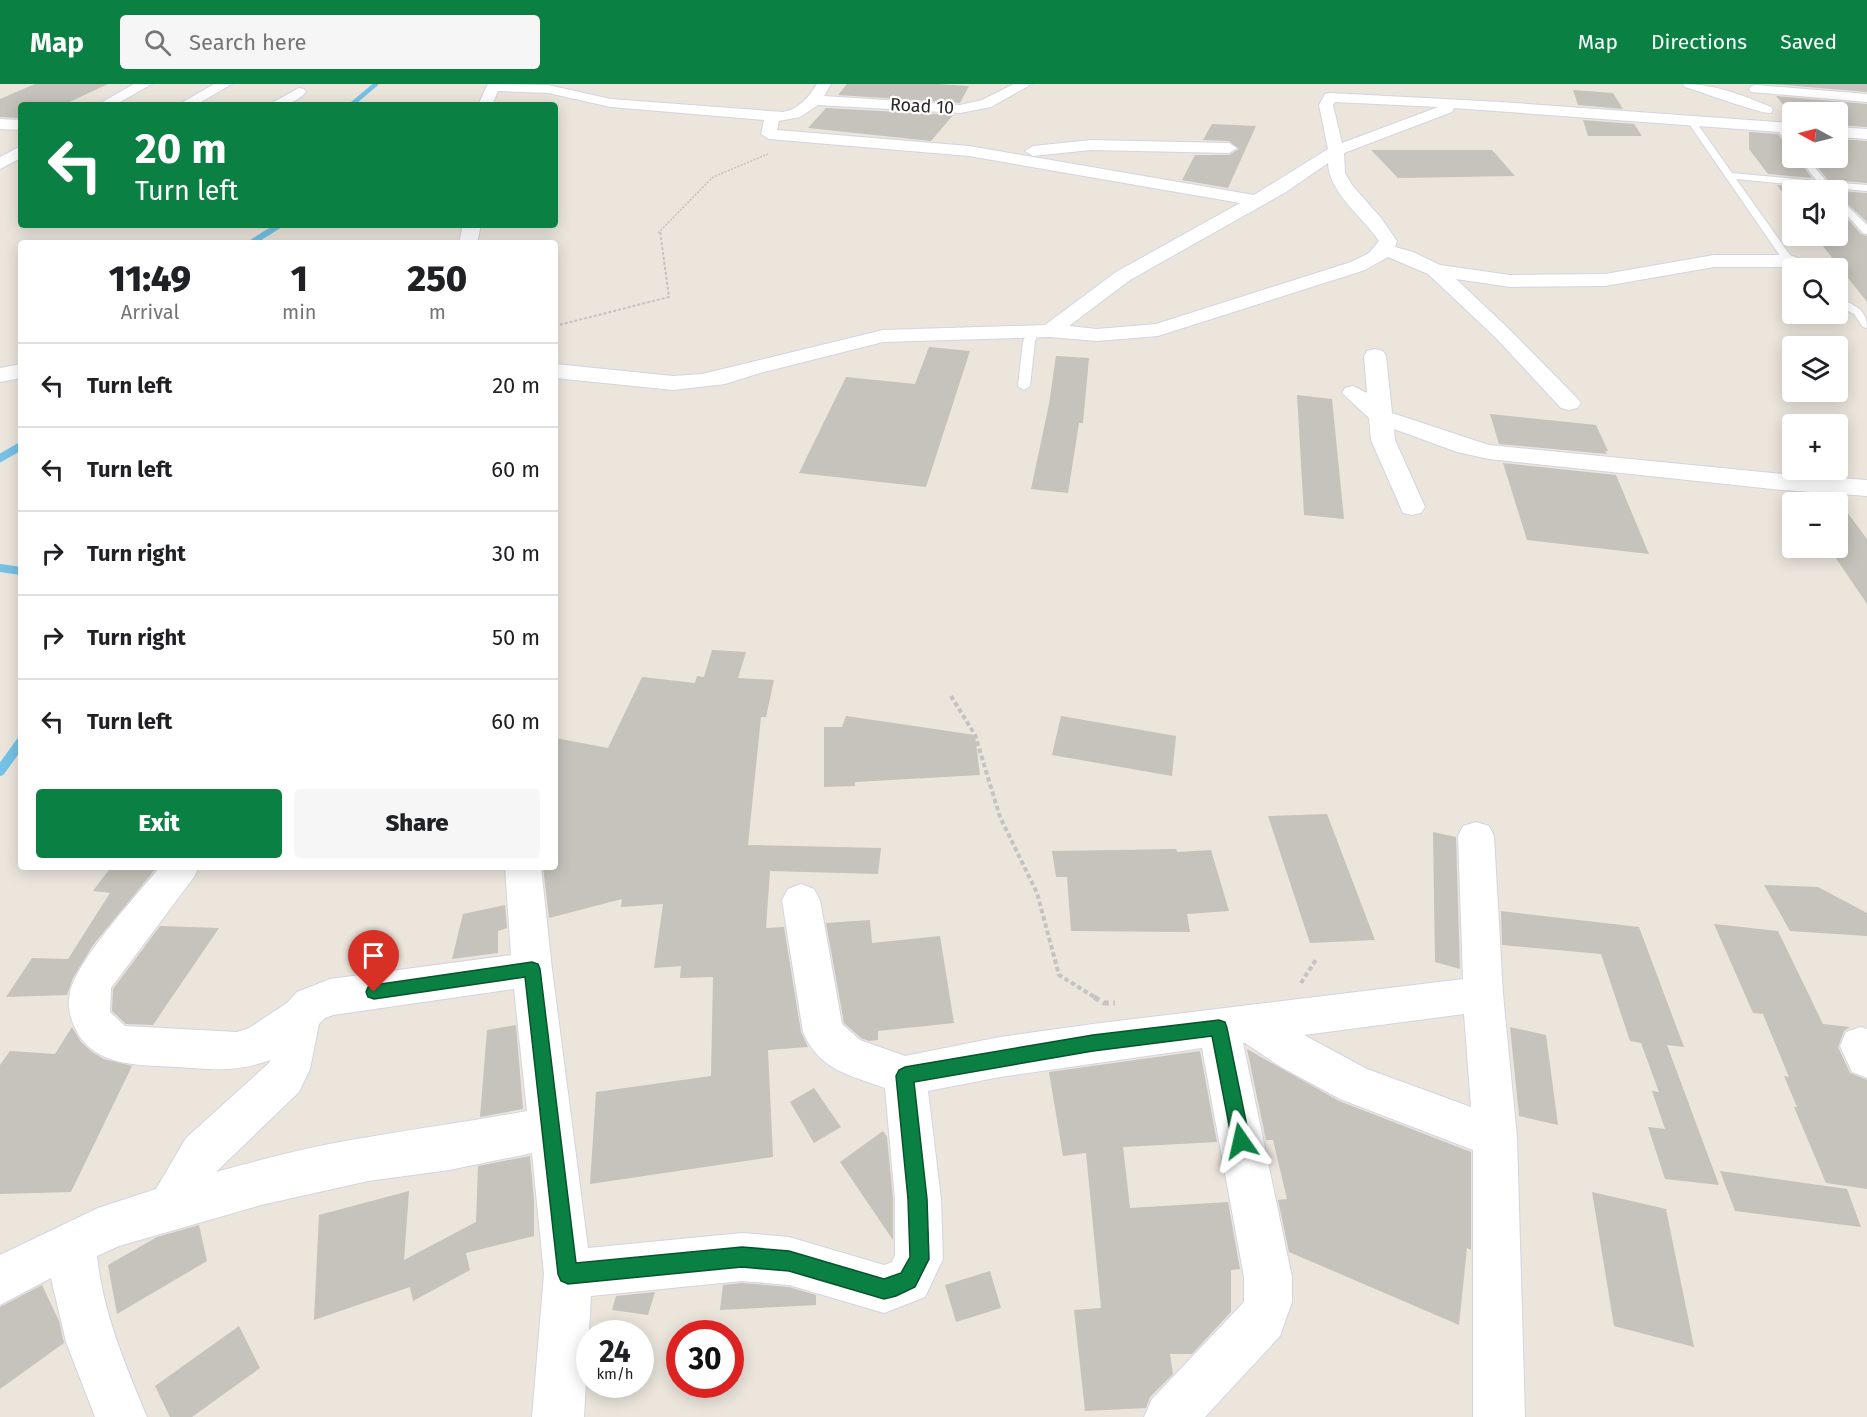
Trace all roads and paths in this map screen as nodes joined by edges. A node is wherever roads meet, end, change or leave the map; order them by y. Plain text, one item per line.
1 (146, 84) edge
2 (225, 84) edge
3 (824, 84) edge
4 (1025, 84) edge
5 (1690, 84) edge
6 (1754, 87) edge
7 (299, 92) dead end
8 (1322, 92) edge
9 (1459, 96) junction
10 (1501, 98) junction
11 (1867, 98) edge
12 (815, 100) junction
13 (110, 102) edge
14 (191, 102) edge
15 (281, 102) edge
16 (486, 102) edge
17 (1766, 110) junction
18 (772, 117) junction
19 (1691, 121) junction
20 (0, 124) edge
21 (1782, 124) edge
22 (18, 125) edge
23 (1782, 128) edge
24 (1848, 133) edge
25 (1867, 134) edge
26 (796, 136) junction
27 (1229, 148) dead end
28 (1336, 152) junction
29 (18, 153) edge
30 (993, 156) junction
31 (0, 164) edge
32 (1811, 168) edge
33 (1731, 176) junction
34 (1820, 180) edge
35 (1782, 182) edge
36 (1848, 188) edge
37 (1867, 188) edge
38 (1257, 201) junction
39 (1848, 211) edge
40 (1867, 231) edge
41 (1384, 250) junction
42 (1788, 258) edge
43 (1782, 264) edge
44 (1435, 270) junction
45 (1848, 306) edge
46 (1863, 313) edge
47 (558, 325) edge
48 (1867, 325) edge
49 (1042, 331) junction
50 (1375, 356) dead end
51 (558, 371) edge
52 (18, 372) edge
53 (0, 375) edge
54 (1024, 386) dead end
55 (1353, 393) dead end
56 (1569, 403) dead end
57 (1382, 417) junction
58 (1867, 488) edge
59 (1413, 507) dead end
60 (951, 696) dead end
61 (1476, 837) dead end
62 (179, 870) edge
63 (523, 870) edge
64 (801, 900) dead end
65 (1317, 958) dead end
66 (532, 969) junction
67 (1296, 992) dead end
68 (1483, 994) junction
69 (1125, 1003) dead end
70 (301, 1016) junction
71 (1235, 1026) junction
72 (905, 1076) junction
73 (550, 1128) junction
74 (1495, 1137) junction
75 (170, 1209) junction
76 (72, 1242) junction
77 (568, 1274) junction
78 (0, 1281) edge
79 (121, 1417) edge
80 (558, 1417) edge
81 (1170, 1417) edge
82 (1498, 1417) edge

1 - 13 street
2 - 14 street
3 - 12 street
4 - 12 street, Road 10
5 - 17 street
6 - 11 street
6 - 17 street
7 - 15 street
8 - 9 street
8 - 28 street
9 - 10 street
9 - 10 street
9 - 28 street
10 - 19 street
12 - 18 street
16 - 18 street
17 - 21 street
18 - 26 street
19 - 23 street
19 - 33 lane
20 - 22 street
24 - 25 street
26 - 30 street
26 - 47 path
27 - 30 street
28 - 38 street
28 - 41 street
29 - 31 street
30 - 38 street
32 - 34 lane
33 - 35 lane
33 - 42 lane
36 - 37 lane
38 - 49 street
39 - 40 lane
41 - 44 street
41 - 49 street
43 - 44 street
44 - 56 street
45 - 46 lane
46 - 48 lane
49 - 51 street
49 - 54 lane
50 - 57 street
52 - 53 street
55 - 57 street
57 - 58 street
57 - 59 street
60 - 69 path
61 - 68 street
62 - 70 street
63 - 66 street
64 - 72 street
65 - 67 path
66 - 70 street
66 - 73 street
68 - 71 street
68 - 74 street
70 - 75 street
71 - 72 street
71 - 74 street
71 - 81 street
72 - 77 street
73 - 75 street
73 - 77 street
74 - 82 street
75 - 76 street
76 - 78 street
76 - 79 street
77 - 80 street

